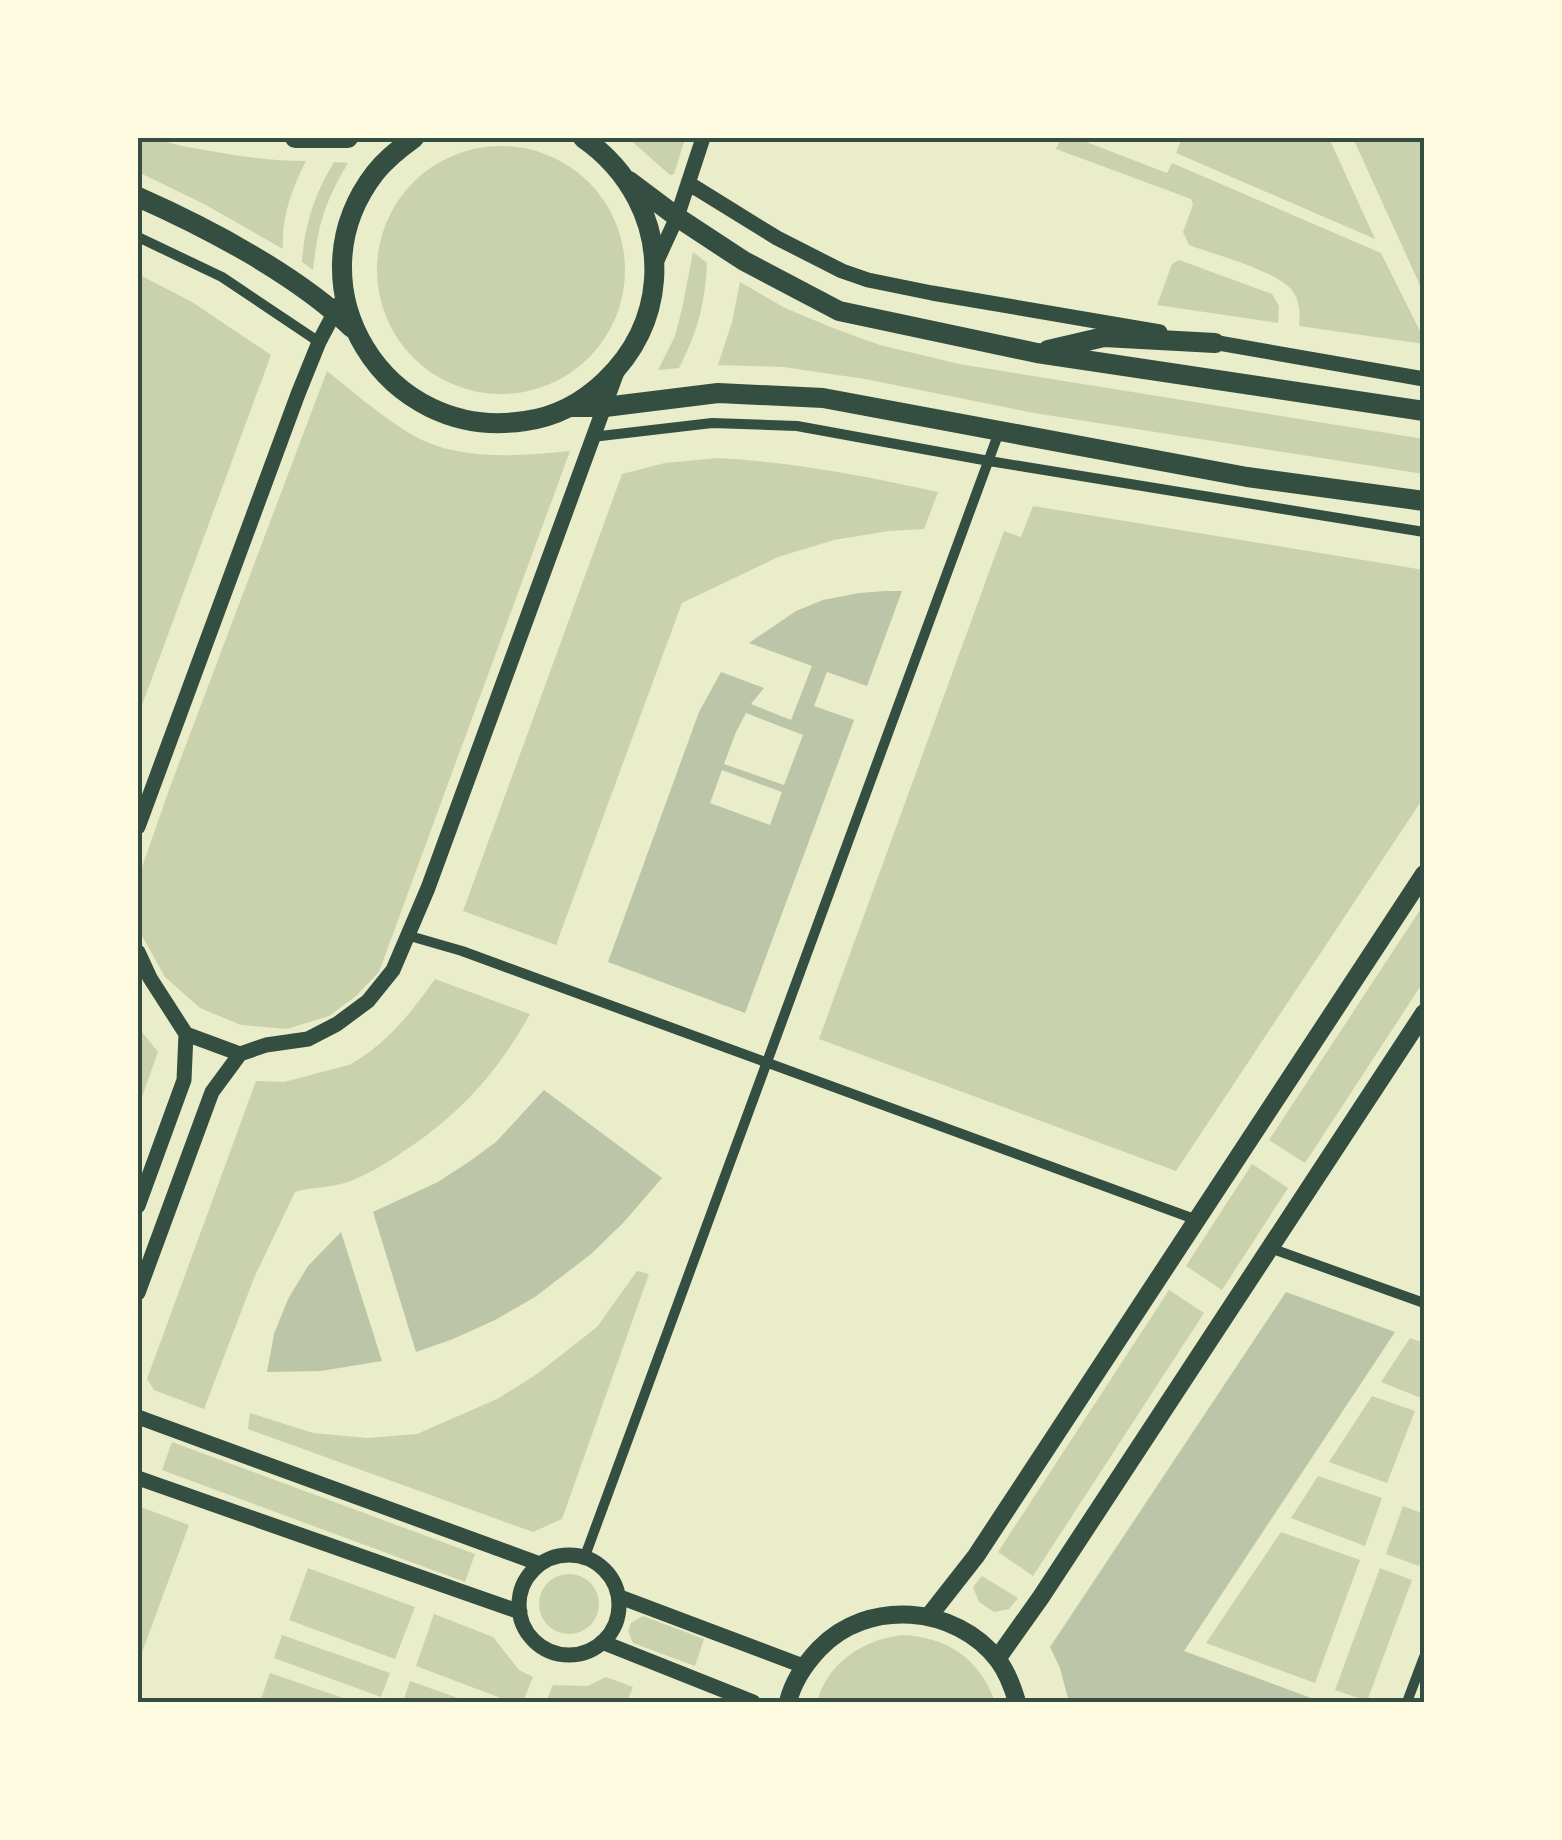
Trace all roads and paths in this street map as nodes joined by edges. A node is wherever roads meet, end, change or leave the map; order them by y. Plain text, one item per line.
1 (295, 138) edge
2 (348, 138) edge
3 (414, 138) edge
4 (583, 138) edge
5 (703, 138) edge
6 (391, 146) edge
7 (629, 181) junction
8 (688, 183) junction
9 (138, 197) edge
10 (677, 218) junction
11 (138, 237) edge
12 (655, 266) junction
13 (340, 302) junction
14 (319, 342) junction
15 (1214, 343) junction
16 (1037, 353) junction
17 (618, 368) junction
18 (1424, 379) edge
19 (605, 406) junction
20 (571, 407) junction
21 (1424, 412) edge
22 (999, 432) junction
23 (592, 437) junction
24 (988, 461) junction
25 (1424, 502) edge
26 (1424, 532) edge
27 (138, 827) edge
28 (1424, 874) edge
29 (410, 936) junction
30 (138, 952) edge
31 (1424, 1013) edge
32 (186, 1034) junction
33 (240, 1054) junction
34 (767, 1061) junction
35 (138, 1206) edge
36 (1197, 1220) junction
37 (1270, 1248) junction
38 (138, 1293) edge
39 (1424, 1303) edge
40 (138, 1417) edge
41 (138, 1478) edge
42 (585, 1556) junction
43 (540, 1564) junction
44 (620, 1597) junction
45 (520, 1612) junction
46 (929, 1616) junction
47 (602, 1642) junction
48 (1424, 1657) edge
49 (998, 1659) junction
50 (804, 1666) junction
51 (753, 1702) edge
52 (788, 1702) edge
53 (1018, 1702) edge
54 (1407, 1702) edge

1 - 2 main road
3 - 6 main road
4 - 7 main road
5 - 8 street
6 - 13 main road
7 - 10 main road
7 - 12 main road
8 - 10 street
8 - 15 street
9 - 13 main road
10 - 12 street
10 - 16 main road
11 - 14 street
12 - 17 main road
13 - 14 street
13 - 20 main road
14 - 27 street
15 - 16 main road
15 - 18 street
16 - 21 main road
17 - 19 street
17 - 20 main road
19 - 20 main road
19 - 22 main road
19 - 23 street
22 - 24 street
22 - 25 main road
23 - 24 street
23 - 29 street
24 - 26 street
24 - 34 street
28 - 36 main road
29 - 33 street
29 - 34 street
30 - 32 street
31 - 37 main road
32 - 33 street
32 - 35 street
33 - 38 street
34 - 36 street
34 - 42 street
36 - 46 main road
37 - 39 street
37 - 49 main road
40 - 43 street
41 - 45 street
42 - 43 street
42 - 44 street
43 - 45 street
44 - 47 street
44 - 50 street
45 - 47 street
46 - 49 main road
46 - 50 main road
47 - 51 street
48 - 54 street
49 - 53 main road
50 - 52 main road

